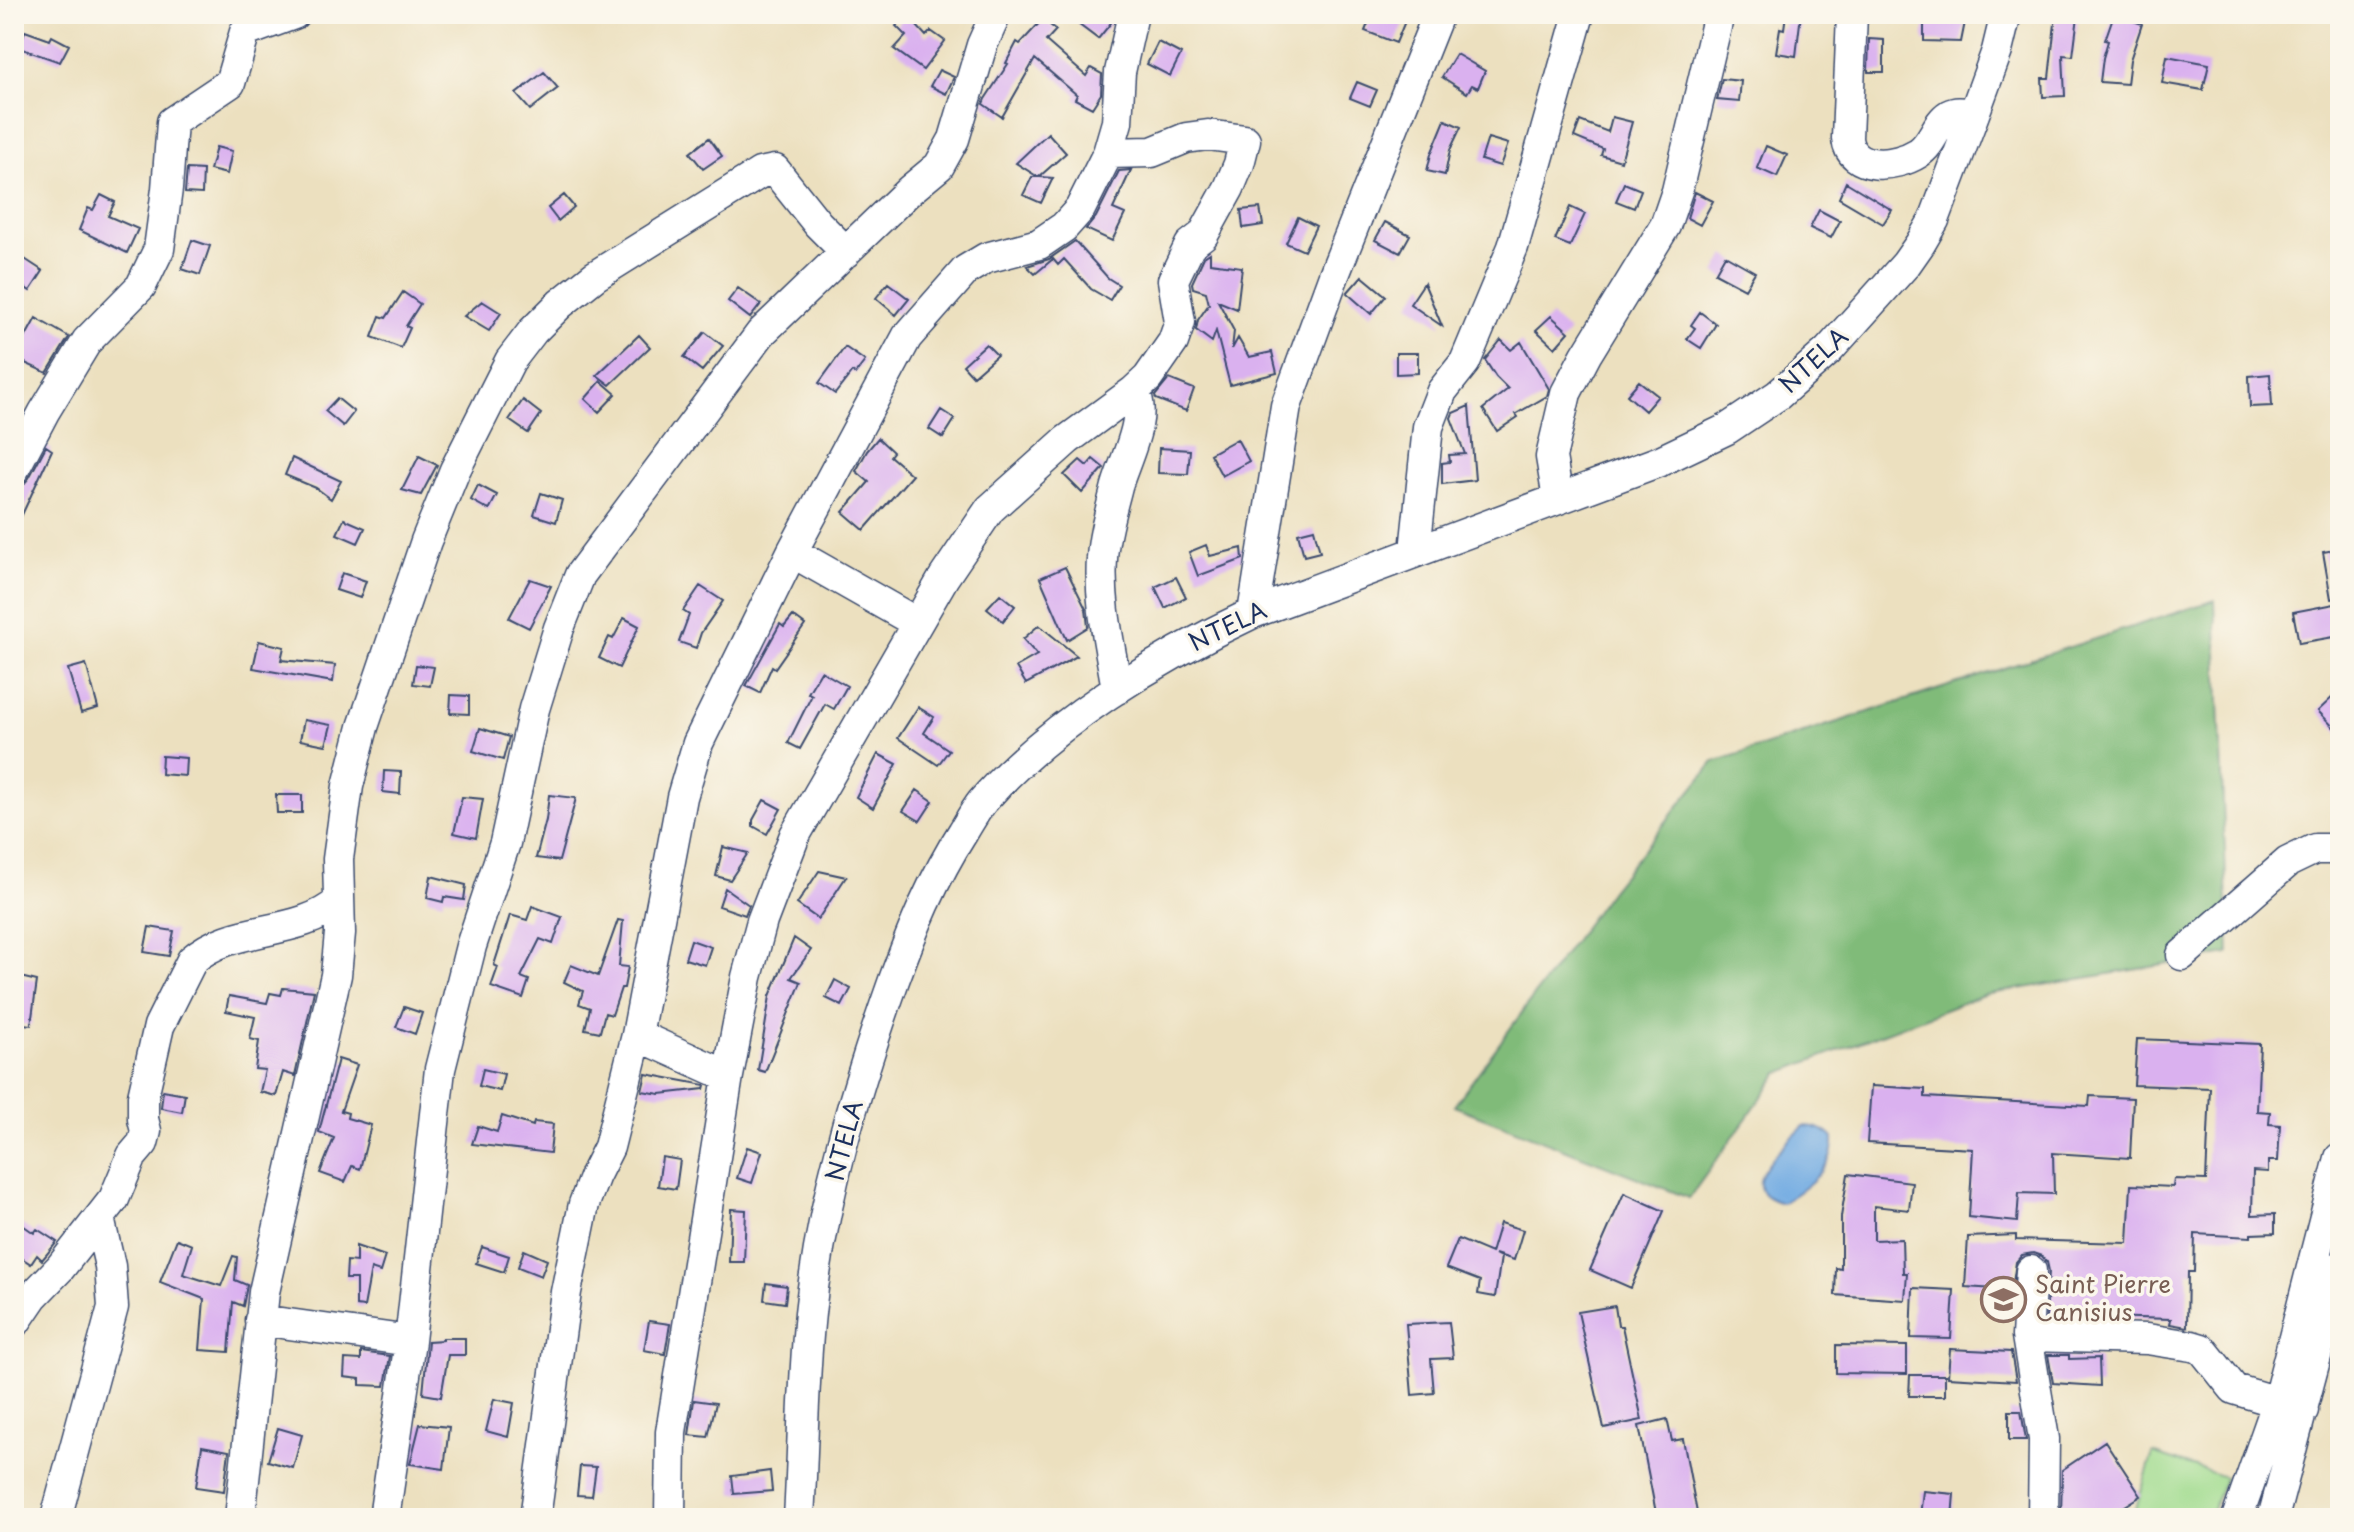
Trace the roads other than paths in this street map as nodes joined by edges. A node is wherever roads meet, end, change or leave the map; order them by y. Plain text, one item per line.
1 (294, 14) edge
2 (996, 14) edge
3 (1133, 14) edge
4 (1579, 14) edge
5 (1719, 14) edge
6 (1852, 14) edge
7 (2006, 14) edge
8 (1436, 20) dead end
9 (1974, 114) junction
10 (1108, 153) junction
11 (846, 252) junction
12 (1134, 391) junction
13 (14, 469) edge
14 (1558, 499) junction
15 (1415, 551) junction
16 (792, 552) junction
17 (1253, 613) junction
18 (917, 623) junction
19 (1117, 689) junction
20 (2340, 849) edge
21 (338, 902) junction
22 (2182, 955) dead end
23 (637, 1035) junction
24 (728, 1076) junction
25 (2340, 1158) edge
26 (99, 1218) junction
27 (2340, 1266) edge
28 (2031, 1271) dead end
29 (260, 1320) junction
30 (14, 1324) edge
31 (2027, 1336) junction
32 (410, 1341) junction
33 (2290, 1407) junction
34 (56, 1518) edge
35 (240, 1518) edge
36 (384, 1518) edge
37 (535, 1518) edge
38 (670, 1518) edge
39 (799, 1518) edge
40 (2043, 1518) edge
41 (2237, 1518) edge
42 (2273, 1518) edge

1 - 13 street
2 - 11 street
3 - 10 street
4 - 15 street
5 - 14 street
6 - 9 street
7 - 9 street, NTELA
8 - 17 street
9 - 14 street, NTELA
10 - 12 street
10 - 16 street
11 - 21 street
11 - 32 street
12 - 18 street
12 - 19 street
14 - 15 street, NTELA
15 - 17 street, NTELA
16 - 18 street
16 - 23 street
17 - 19 street, NTELA
18 - 24 street
19 - 39 street, NTELA
20 - 22 street
21 - 26 street
21 - 29 street
23 - 24 street
23 - 37 street
24 - 38 street
25 - 33 street
26 - 30 street
26 - 34 street
27 - 33 street
28 - 31 street
29 - 32 street
29 - 35 street
31 - 33 street
31 - 40 street
32 - 36 street
33 - 41 street
33 - 42 street

